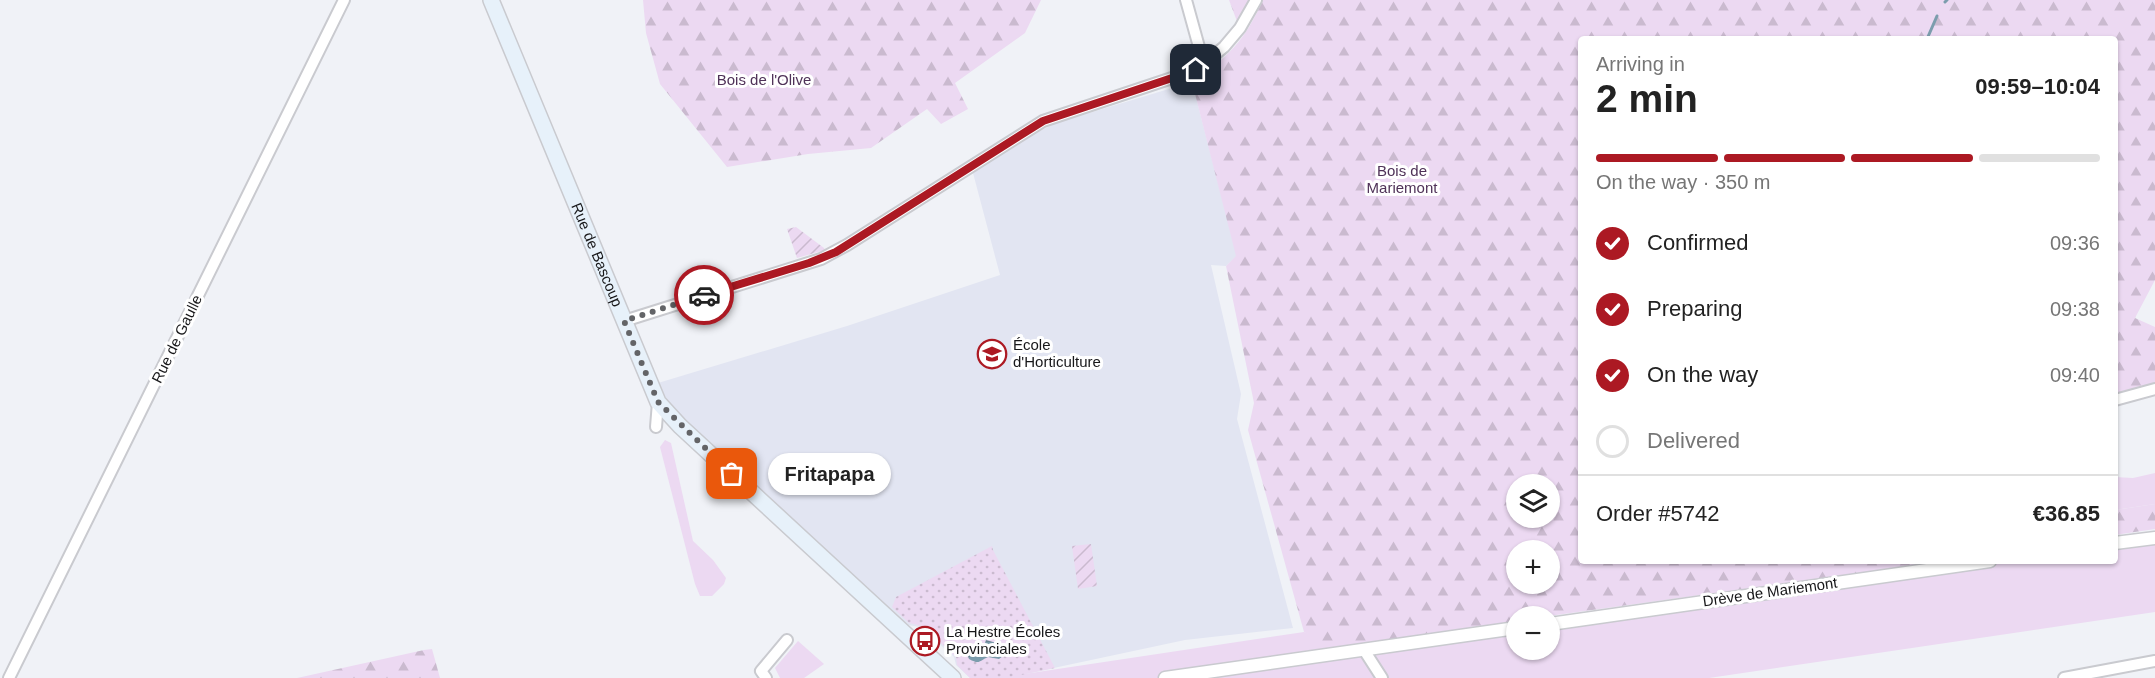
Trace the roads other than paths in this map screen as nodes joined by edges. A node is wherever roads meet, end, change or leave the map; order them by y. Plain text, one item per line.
1 (344, 0) edge
2 (491, 0) edge
3 (1186, 0) edge
4 (1256, 0) edge
5 (1204, 65) junction
6 (624, 321) junction
7 (2155, 389) edge
8 (2118, 399) edge
9 (658, 402) junction
10 (656, 427) dead end
11 (2155, 538) edge
12 (2118, 543) edge
13 (1969, 564) edge
14 (1560, 623) edge
15 (1506, 629) edge
16 (787, 640) dead end
17 (1364, 650) junction
18 (2155, 661) edge
19 (2105, 673) edge
20 (9, 678) edge
21 (766, 678) edge
22 (953, 678) edge
23 (1165, 678) edge
24 (1382, 678) edge
25 (2064, 678) edge

1 - 20 street, Rue de Gaulle
2 - 6 main road, Rue de Bascoup
3 - 5 street
4 - 5 street
5 - 6 street
6 - 9 main road, Rue de Bascoup
7 - 8 street
9 - 10 street
9 - 22 main road, Rue de Bascoup
11 - 12 street
13 - 14 street, Drève de Mariemont
15 - 17 street
16 - 21 street
17 - 23 street
17 - 24 street
18 - 19 street
19 - 25 street

